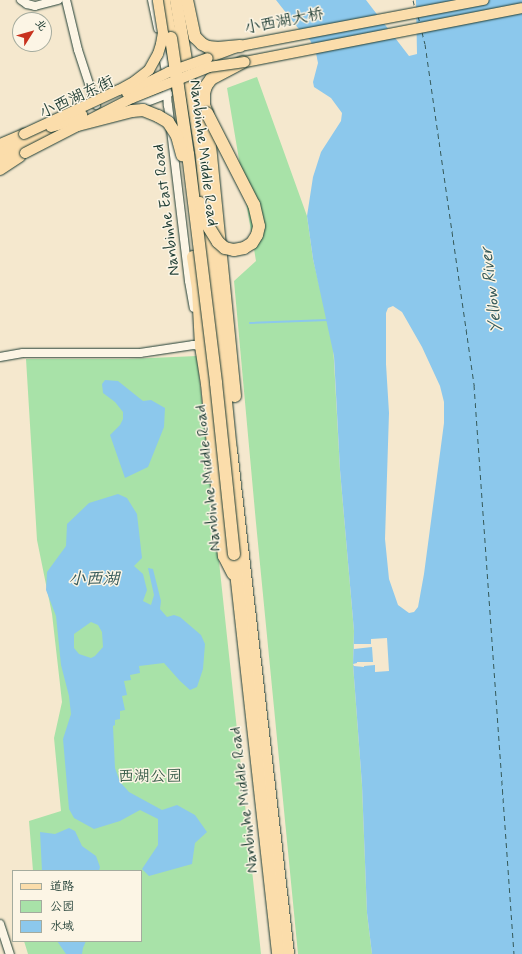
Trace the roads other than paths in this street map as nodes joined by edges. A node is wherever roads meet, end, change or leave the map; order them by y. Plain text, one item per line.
1 (21, 0) edge
2 (58, 0) edge
3 (66, 0) edge
4 (152, 0) edge
5 (158, 0) edge
6 (164, 0) edge
7 (176, 0) edge
8 (187, 0) edge
9 (192, 0) edge
10 (484, 0) edge
11 (522, 8) edge
12 (192, 26) junction
13 (240, 46) junction
14 (244, 62) junction
15 (166, 72) junction
16 (168, 94) junction
17 (96, 103) junction
18 (207, 113) junction
19 (70, 125) junction
20 (184, 125) junction
21 (24, 134) junction
22 (0, 144) edge
23 (0, 150) edge
24 (0, 153) edge
25 (0, 163) edge
26 (0, 170) edge
27 (201, 346) junction
28 (0, 357) edge
29 (231, 450) junction
30 (236, 580) junction
31 (0, 924) edge
32 (10, 954) edge
33 (278, 954) edge
34 (288, 954) edge

1 - 2 street
3 - 17 street
4 - 15 street, Nanbinhe Middle Road
5 - 17 main road, bridge
6 - 20 highway, Nanbinhe Middle Road, bridge
7 - 29 highway, Nanbinhe Middle Road
8 - 12 highway
9 - 12 highway
10 - 13 main road, 小西湖大桥
11 - 14 main road, 小西湖大桥
12 - 13 highway
13 - 19 main road, 小西湖大桥, bridge
14 - 18 highway, bridge
14 - 19 main road, 小西湖大桥, bridge
15 - 16 street, Nanbinhe Middle Road
15 - 17 street, 小西湖东街
16 - 25 street, 小西湖东街
16 - 27 street, Nanbinhe East Road
17 - 19 main road, bridge
17 - 21 main road, bridge
17 - 23 street, 小西湖东街
18 - 20 highway, bridge
18 - 29 highway, bridge
19 - 21 main road, bridge
19 - 24 main road, bridge
19 - 25 main road, bridge
19 - 26 main road, bridge
19 - 27 highway, bridge
20 - 30 highway, Nanbinhe Middle Road, bridge
21 - 22 main road
27 - 28 street
27 - 30 highway
29 - 34 highway, Nanbinhe Middle Road
30 - 33 highway, Nanbinhe Middle Road
31 - 32 street

